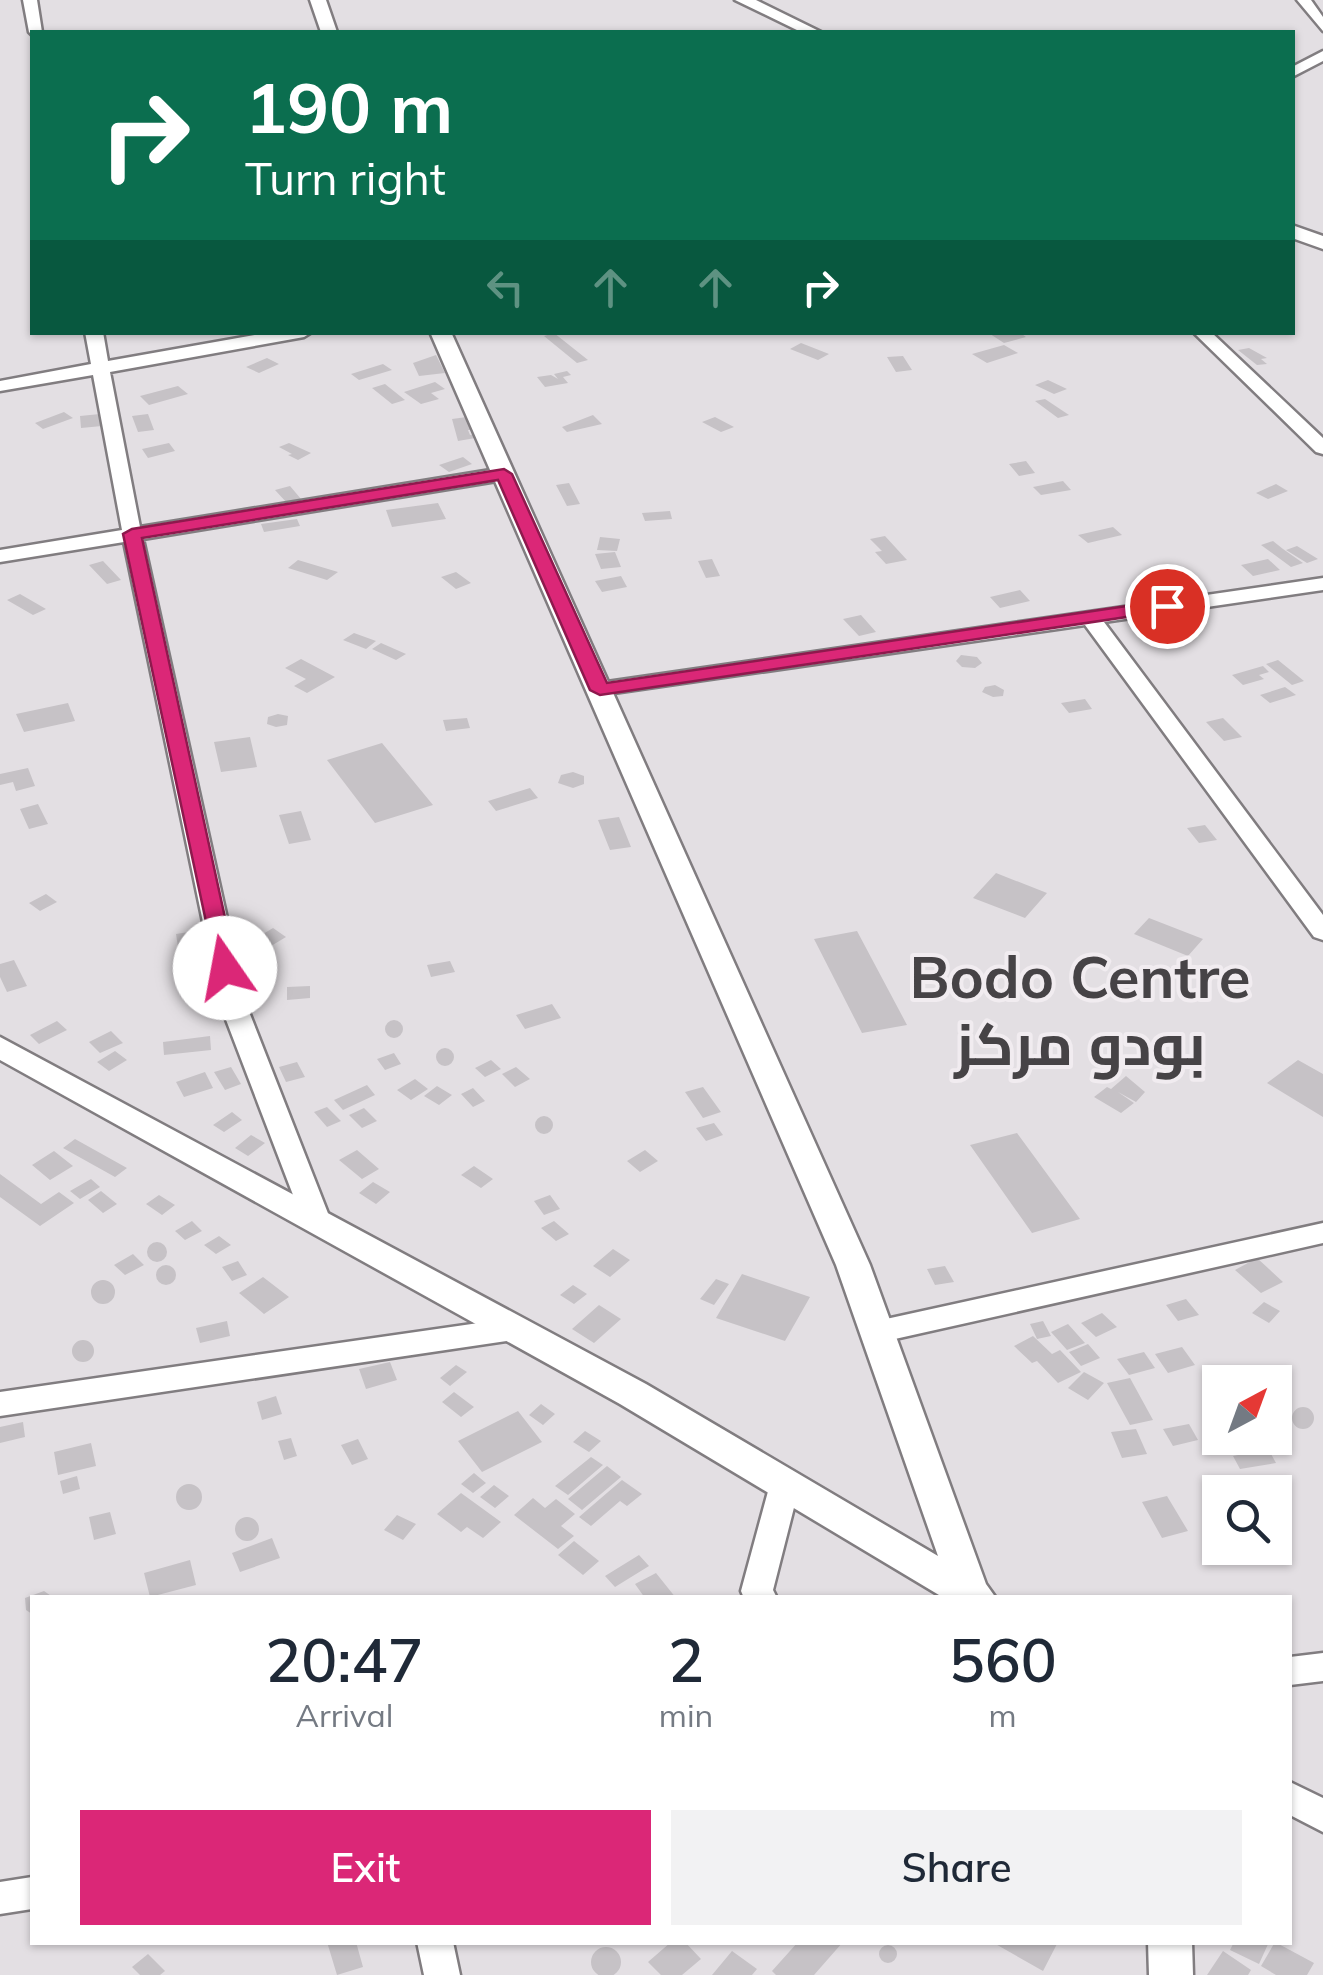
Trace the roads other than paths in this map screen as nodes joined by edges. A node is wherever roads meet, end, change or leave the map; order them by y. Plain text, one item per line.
1 (30, 0) edge
2 (318, 0) edge
3 (744, 0) edge
4 (1304, 0) edge
5 (1323, 27) edge
6 (36, 30) edge
7 (328, 30) edge
8 (809, 30) edge
9 (1323, 55) edge
10 (1295, 71) edge
11 (1295, 233) edge
12 (1323, 243) edge
13 (94, 335) edge
14 (287, 335) edge
15 (441, 335) edge
16 (1204, 335) edge
17 (100, 368) junction
18 (0, 386) edge
19 (1323, 448) edge
20 (504, 474) junction
21 (132, 534) junction
22 (0, 556) edge
23 (1323, 584) edge
24 (1090, 616) junction
25 (600, 690) junction
26 (1323, 932) edge
27 (0, 1047) edge
28 (318, 1221) junction
29 (1323, 1232) edge
30 (513, 1329) junction
31 (877, 1332) junction
32 (0, 1404) edge
33 (785, 1484) junction
34 (760, 1595) edge
35 (974, 1595) edge
36 (1323, 1667) edge
37 (1292, 1671) edge
38 (1292, 1798) edge
39 (1323, 1816) edge
40 (30, 1892) edge
41 (0, 1898) edge
42 (436, 1945) edge
43 (1170, 1945) edge
44 (442, 1975) edge
45 (1171, 1975) edge

1 - 6 street
2 - 7 street
3 - 8 street
4 - 5 street
9 - 10 street
11 - 12 street
13 - 17 street
14 - 17 street
15 - 20 street
16 - 19 street
17 - 18 street
17 - 21 street
20 - 21 street
20 - 25 street
21 - 22 street
21 - 28 street
23 - 24 street
24 - 25 street
24 - 26 street
25 - 31 street
27 - 28 street
28 - 30 street
29 - 31 street
30 - 32 street
30 - 33 street
31 - 35 street
33 - 34 street
33 - 35 street
36 - 37 street
38 - 39 street
40 - 41 street
42 - 44 street
43 - 45 street

